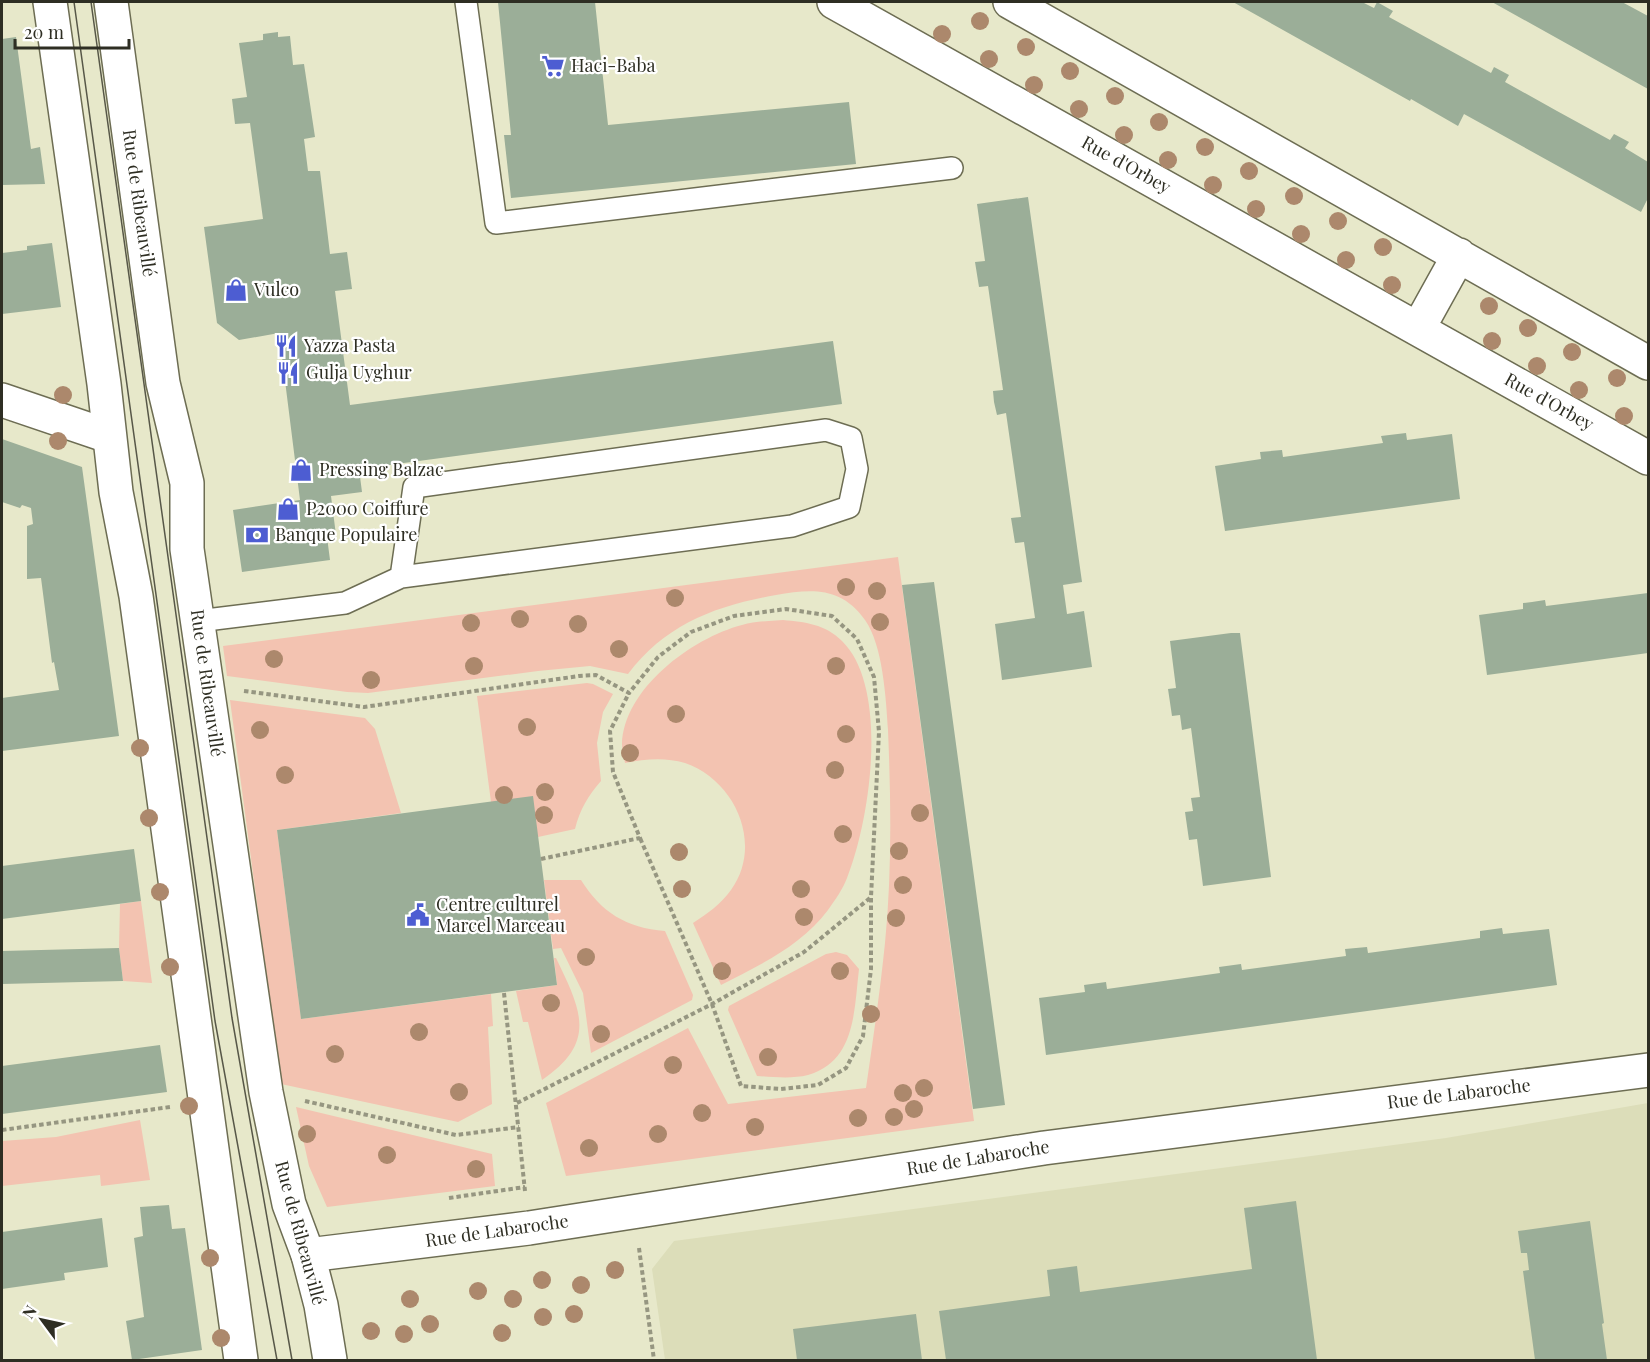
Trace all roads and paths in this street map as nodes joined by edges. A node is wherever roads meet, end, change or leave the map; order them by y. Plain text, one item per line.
1 (50, 2) edge
2 (111, 2) edge
3 (466, 2) edge
4 (834, 2) edge
5 (1010, 2) edge
6 (952, 168) dead end
7 (1459, 255) junction
8 (1418, 329) junction
9 (1648, 363) edge
10 (2, 400) edge
11 (108, 436) junction
12 (1648, 458) edge
13 (401, 577) junction
14 (198, 621) junction
15 (207, 687) junction
16 (628, 693) junction
17 (640, 838) junction
18 (541, 859) dead end
19 (871, 897) junction
20 (504, 993) dead end
21 (712, 1004) junction
22 (1648, 1070) edge
23 (266, 1092) junction
24 (517, 1103) junction
25 (178, 1106) dead end
26 (519, 1127) junction
27 (2, 1130) edge
28 (634, 1211) junction
29 (529, 1228) junction
30 (308, 1256) junction
31 (241, 1360) edge
32 (330, 1360) edge
33 (654, 1360) edge

1 - 11 street
2 - 14 street, Rue de Ribeauvillé
3 - 6 lane
4 - 8 street, Rue d'Orbey
5 - 7 street
7 - 8 street
7 - 9 street
8 - 12 street, Rue d'Orbey
10 - 11 street
11 - 31 street
13 - 13 lane
13 - 14 lane
14 - 15 street, Rue de Ribeauvillé
15 - 16 path
15 - 23 street, Rue de Ribeauvillé
16 - 17 path
16 - 19 path
17 - 18 path
17 - 21 path
19 - 21 path
19 - 21 path
20 - 24 path
21 - 24 path
22 - 28 street, Rue de Labaroche
23 - 26 path
23 - 30 street, Rue de Ribeauvillé
24 - 26 path
25 - 27 path
26 - 29 path
28 - 29 street, Rue de Labaroche
28 - 33 path
29 - 30 street, Rue de Labaroche
30 - 32 street, Rue de Ribeauvillé

